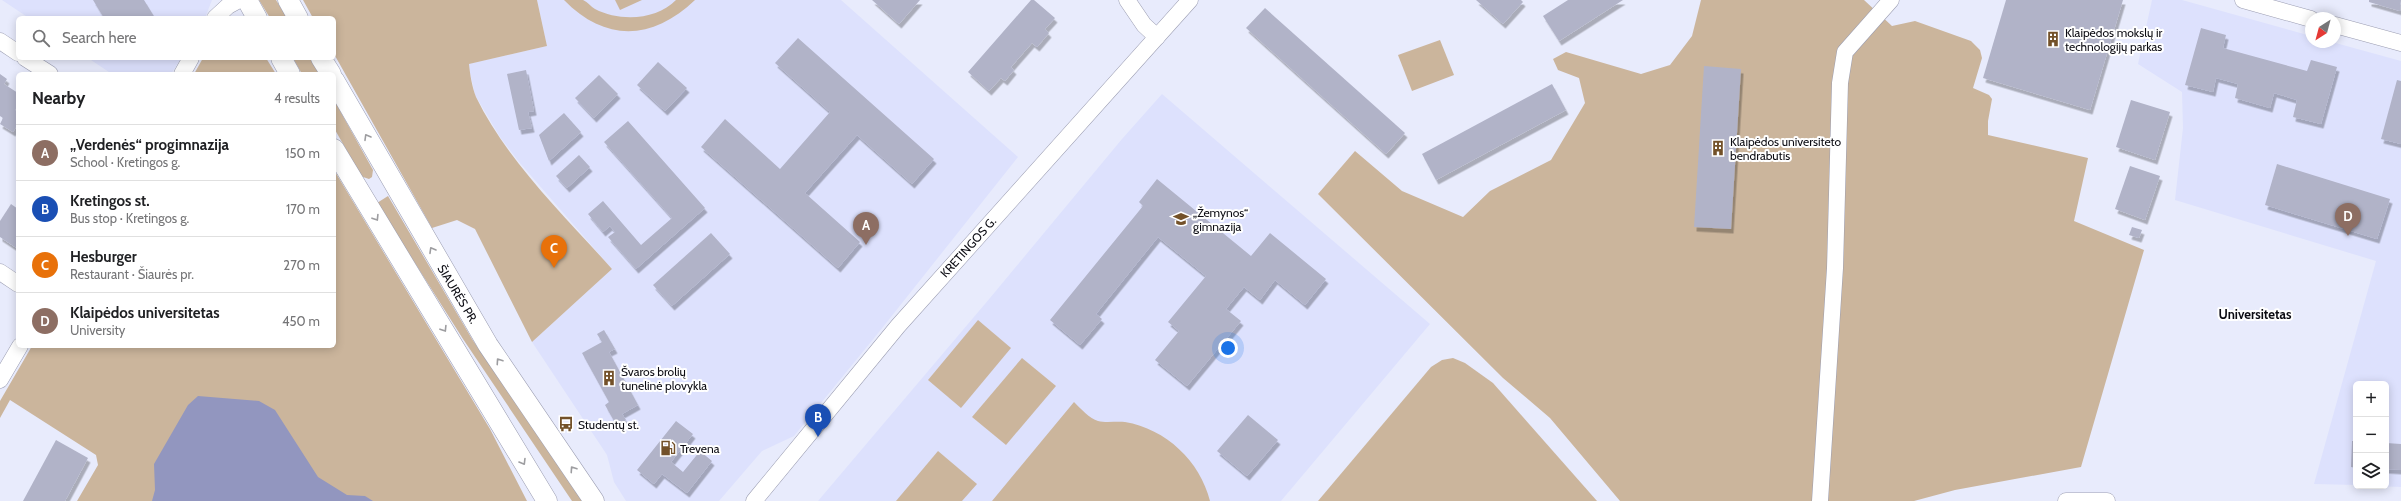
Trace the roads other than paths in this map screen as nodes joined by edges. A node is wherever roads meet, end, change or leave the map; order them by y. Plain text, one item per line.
1 (239, 0) edge
2 (247, 0) edge
3 (288, 0) edge
4 (1127, 0) edge
5 (1190, 0) edge
6 (1891, 0) edge
7 (2243, 0) edge
8 (2264, 3) edge
9 (217, 16) edge
10 (256, 16) edge
11 (297, 16) edge
12 (2305, 17) edge
13 (2341, 27) edge
14 (1158, 37) junction
15 (0, 41) edge
16 (2401, 43) edge
17 (16, 52) edge
18 (28, 60) edge
19 (190, 60) edge
20 (282, 60) edge
21 (322, 60) edge
22 (47, 72) edge
23 (183, 72) edge
24 (289, 72) edge
25 (330, 72) edge
26 (336, 83) edge
27 (336, 152) edge
28 (388, 174) junction
29 (356, 187) junction
30 (0, 272) edge
31 (16, 283) edge
32 (19, 348) edge
33 (0, 380) edge
34 (547, 501) edge
35 (594, 501) edge
36 (754, 501) edge
37 (1820, 501) edge
38 (2066, 501) edge
39 (2107, 501) edge

1 - 9 street
2 - 10 main road
3 - 11 main road
4 - 14 street
5 - 14 street, KRETINGOS G.
6 - 37 street
7 - 8 street
8 - 12 street
13 - 16 street
14 - 36 street, KRETINGOS G.
15 - 17 street
18 - 22 street
19 - 23 street
20 - 24 main road
21 - 25 main road
28 -> 26 main road, ŠIAURĖS PR.
27 - 29 main road
28 - 29 main road
35 -> 28 main road, ŠIAURĖS PR.
29 -> 34 main road
30 - 31 street
32 - 33 street
38 - 39 street

